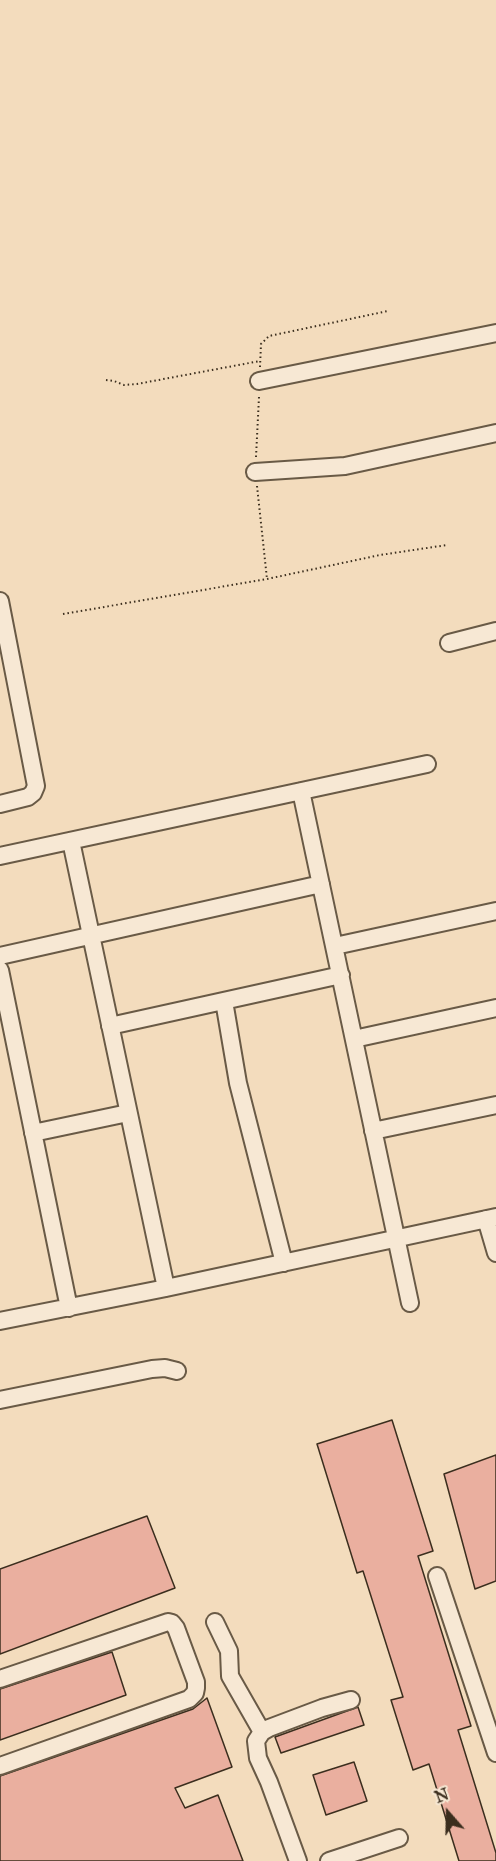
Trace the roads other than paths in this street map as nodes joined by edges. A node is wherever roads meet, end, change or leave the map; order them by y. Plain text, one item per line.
1 (496, 333) edge
2 (259, 381) road end
3 (496, 433) edge
4 (255, 472) road end
5 (0, 602) edge
6 (496, 631) edge
7 (449, 643) dead end
8 (427, 765) dead end
9 (301, 792) junction
10 (0, 804) edge
11 (71, 841) junction
12 (0, 856) edge
13 (321, 884) junction
14 (496, 911) edge
15 (90, 935) junction
16 (335, 945) junction
17 (0, 956) edge
18 (0, 970) edge
19 (341, 975) junction
20 (224, 1000) junction
21 (3, 1002) edge
22 (496, 1008) edge
23 (110, 1026) junction
24 (354, 1039) junction
25 (496, 1106) edge
26 (128, 1113) junction
27 (373, 1131) junction
28 (33, 1133) junction
29 (491, 1218) edge
30 (395, 1239) junction
31 (496, 1253) edge
32 (284, 1263) junction
33 (166, 1288) junction
34 (410, 1303) dead end
35 (69, 1308) junction
36 (0, 1321) edge
37 (177, 1371) dead end
38 (0, 1400) edge
39 (437, 1576) dead end
40 (215, 1623) dead end
41 (0, 1679) edge
42 (351, 1700) dead end
43 (262, 1732) junction
44 (496, 1753) edge
45 (0, 1766) edge
46 (399, 1838) dead end
47 (298, 1861) edge
48 (329, 1861) edge

1 - 2 street
3 - 4 street
5 - 10 street
6 - 7 street
8 - 9 street
9 - 11 street
9 - 13 street
11 - 12 street
11 - 15 street
13 - 15 street
13 - 16 street
14 - 16 street
15 - 17 street
15 - 23 street
16 - 19 street
18 - 21 street
19 - 20 street
19 - 24 street
20 - 23 street
20 - 32 street
21 - 28 street
22 - 24 street
23 - 26 street
24 - 27 street
25 - 27 street
26 - 28 street
26 - 33 street
27 - 30 street
28 - 35 street
29 - 30 street
29 - 31 street
30 - 32 street
30 - 34 street
32 - 33 street
33 - 35 street
35 - 36 street
37 - 38 street
39 - 44 street
40 - 43 street
41 - 45 street
42 - 43 street
43 - 47 street
46 - 48 street

